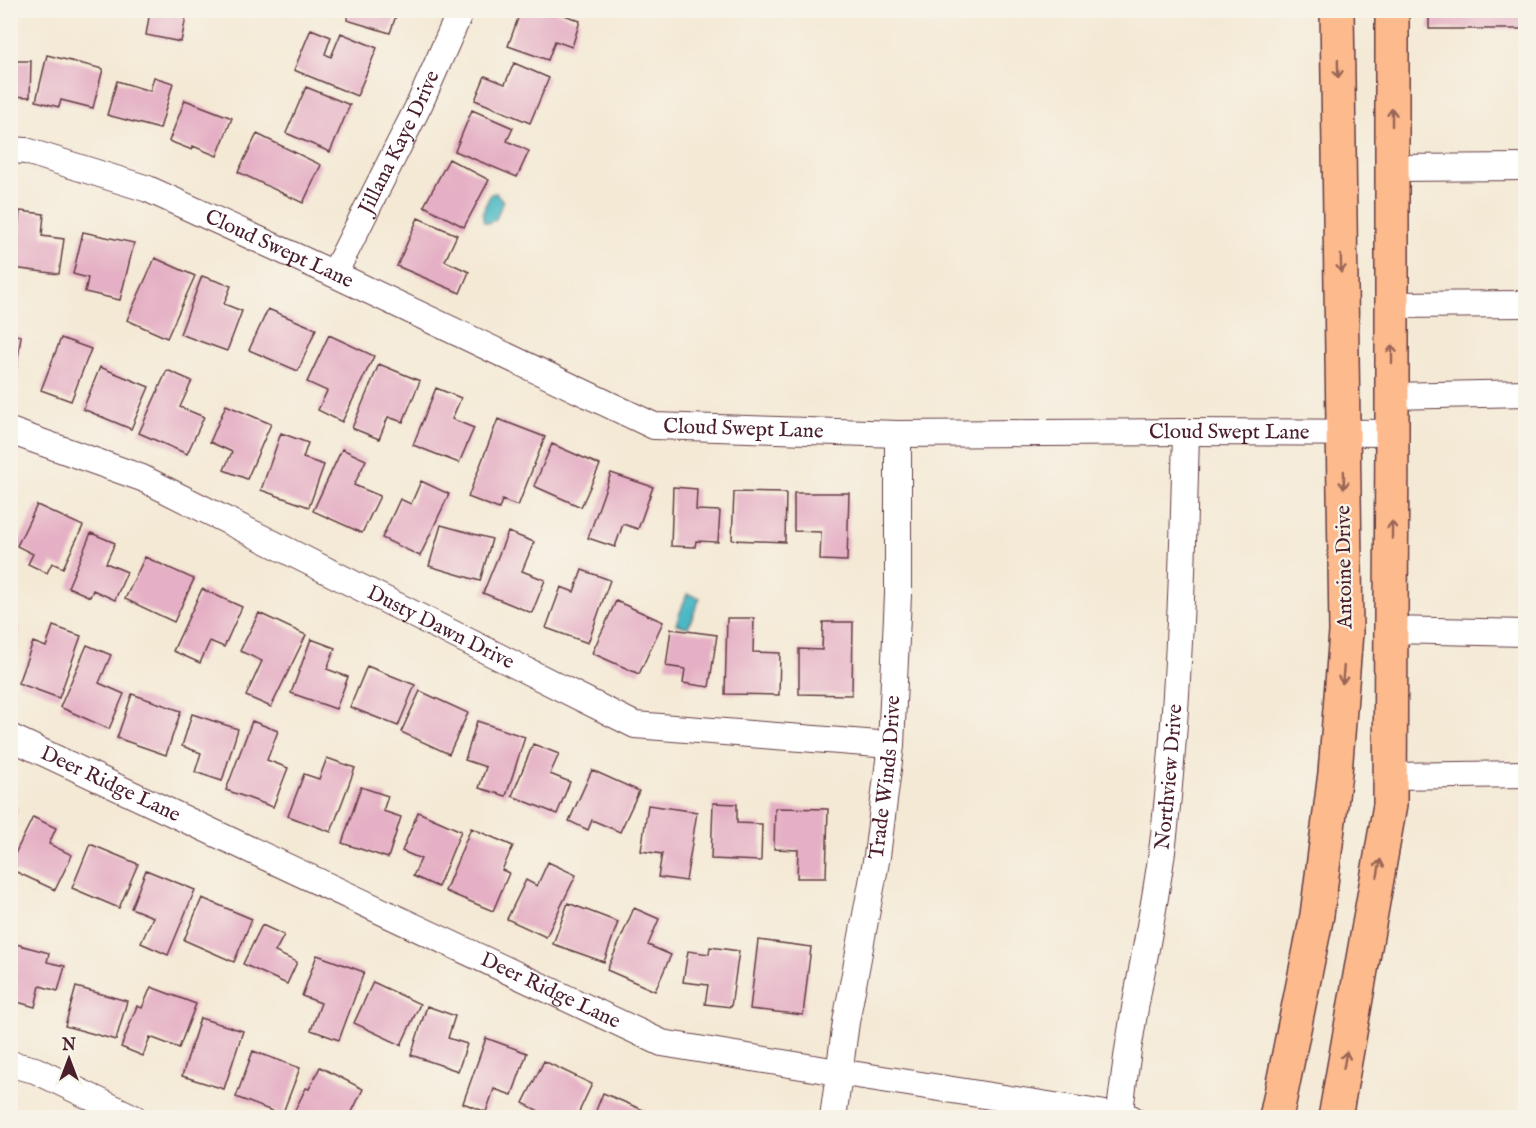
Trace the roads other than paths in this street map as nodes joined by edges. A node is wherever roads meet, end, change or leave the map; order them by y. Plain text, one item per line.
1 (461, 10) edge
2 (1337, 10) edge
3 (1392, 10) edge
4 (10, 150) edge
5 (1526, 167) edge
6 (1392, 168) junction
7 (334, 274) junction
8 (1526, 304) edge
9 (1392, 305) junction
10 (1526, 393) edge
11 (1392, 396) junction
12 (10, 431) edge
13 (1186, 432) junction
14 (1392, 433) junction
15 (898, 434) junction
16 (1343, 434) junction
17 (1391, 630) junction
18 (1526, 633) edge
19 (10, 737) edge
20 (891, 744) junction
21 (1526, 774) edge
22 (1390, 776) junction
23 (10, 1064) edge
24 (838, 1072) junction
25 (1123, 1117) edge
26 (134, 1118) edge
27 (833, 1118) edge
28 (1276, 1118) edge
29 (1335, 1118) edge

1 - 7 street, Jillana Kaye Drive
2 -> 16 main road, Antoine Drive
6 -> 3 main road
4 - 7 street, Cloud Swept Lane
5 - 6 street
6 - 9 main road
7 - 15 street, Cloud Swept Lane
8 - 9 street
11 -> 9 main road
10 - 11 street
11 - 14 main road
12 - 20 street, Dusty Dawn Drive
13 - 15 street, Cloud Swept Lane
13 - 16 street, Cloud Swept Lane
13 - 25 street, Northview Drive
14 - 16 street, Cloud Swept Lane
17 -> 14 main road
15 - 20 street, Trade Winds Drive
16 -> 28 main road, Antoine Drive
17 - 18 street
17 - 22 main road
19 - 24 street, Deer Ridge Lane
20 - 24 street, Trade Winds Drive
21 - 22 street
29 -> 22 main road
23 - 26 street
24 - 25 street, Deer Ridge Lane
24 - 27 street, Trade Winds Drive

